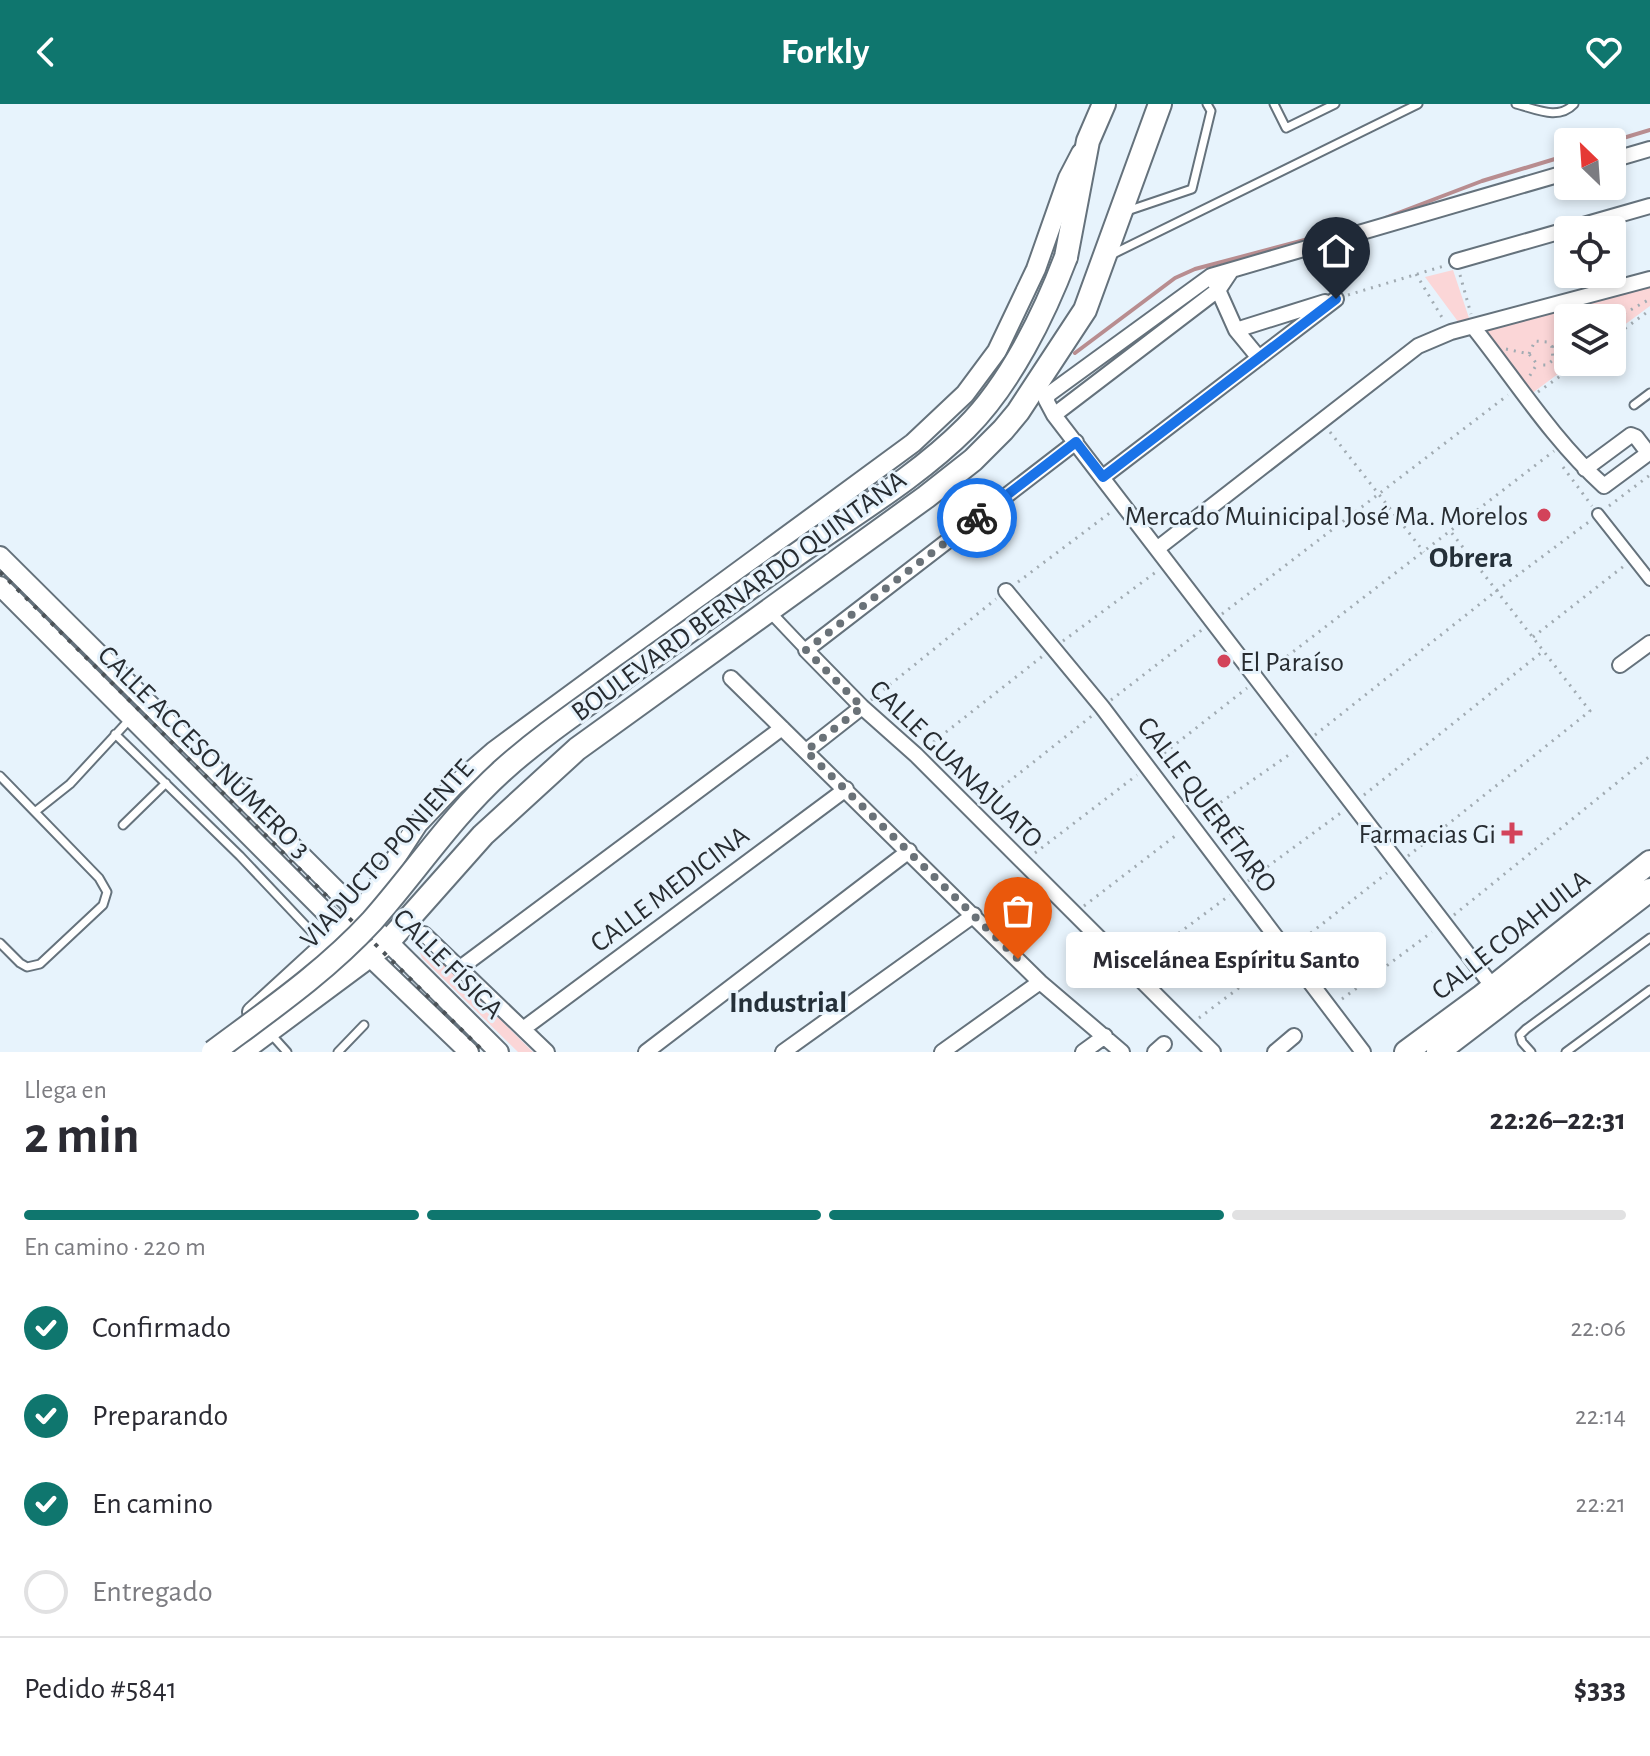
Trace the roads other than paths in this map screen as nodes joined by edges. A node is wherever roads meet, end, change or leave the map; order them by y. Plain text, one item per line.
1 (1104, 104) edge
2 (1160, 104) edge
3 (1207, 104) edge
4 (1274, 104) edge
5 (1332, 104) edge
6 (1418, 104) edge
7 (1516, 104) edge
8 (1574, 104) edge
9 (1088, 141) junction
10 (1650, 149) edge
11 (1626, 156) edge
12 (1554, 176) edge
13 (1650, 206) edge
14 (1122, 213) junction
15 (1106, 258) junction
16 (1457, 261) road end
17 (1650, 279) edge
18 (1215, 283) junction
19 (1474, 328) junction
20 (1236, 330) junction
21 (1259, 358) junction
22 (1650, 393) edge
23 (1634, 405) dead end
24 (1054, 415) junction
25 (1076, 442) junction
26 (1585, 469) junction
27 (1103, 477) junction
28 (1598, 514) road end
29 (1158, 548) junction
30 (0, 556) edge
31 (1650, 580) edge
32 (0, 586) edge
33 (1006, 591) road end
34 (768, 611) junction
35 (1650, 643) edge
36 (806, 650) junction
37 (1620, 665) dead end
38 (731, 678) dead end
39 (862, 707) junction
40 (131, 718) junction
41 (782, 728) junction
42 (115, 734) junction
43 (806, 751) junction
44 (0, 776) edge
45 (166, 783) junction
46 (846, 789) junction
47 (36, 811) junction
48 (123, 825) dead end
49 (909, 851) junction
50 (1650, 862) edge
51 (1650, 890) edge
52 (360, 913) junction
53 (974, 915) junction
54 (343, 929) junction
55 (424, 934) dead end
56 (1650, 938) edge
57 (388, 942) junction
58 (0, 943) edge
59 (325, 946) junction
60 (370, 957) junction
61 (460, 968) junction
62 (1040, 982) junction
63 (1493, 987) junction
64 (1650, 990) edge
65 (364, 1025) dead end
66 (523, 1029) junction
67 (268, 1031) junction
68 (1105, 1036) junction
69 (1294, 1036) dead end
70 (1450, 1046) edge
71 (199, 1052) edge
72 (213, 1052) edge
73 (240, 1052) edge
74 (287, 1052) edge
75 (338, 1052) edge
76 (469, 1052) edge
77 (499, 1052) edge
78 (547, 1052) edge
79 (646, 1052) edge
80 (783, 1052) edge
81 (942, 1052) edge
82 (1083, 1052) edge
83 (1122, 1052) edge
84 (1213, 1052) edge
85 (1275, 1052) edge
86 (1363, 1052) edge
87 (1406, 1052) edge
88 (1531, 1052) edge
89 (1566, 1052) edge

1 - 9 main road, BOULEVARD BERNARDO QUINTANA
2 - 14 main road, BOULEVARD BERNARDO QUINTANA
3 - 14 lane
4 - 5 lane
6 - 15 lane
7 - 8 lane
9 - 52 street, BOULEVARD BERNARDO QUINTANA
9 - 72 main road, VIADUCTO PONIENTE, bridge
10 - 11 street
12 - 18 street
13 - 16 street
14 - 15 main road, BOULEVARD BERNARDO QUINTANA
15 - 34 main road, BOULEVARD BERNARDO QUINTANA
17 - 19 street
18 - 20 street
18 - 24 street
18 - 24 street
19 - 26 street
19 - 29 street
20 - 21 street
20 - 21 street
21 - 27 street
22 - 23 lane
24 - 25 street
25 - 27 street
25 - 36 street
26 - 26 street
27 - 29 street
28 - 31 street
29 - 63 street
30 - 52 street, CALLE ACCESO NÚMERO 3
32 - 40 street, CALLE ACCESO NÚMERO 3
33 - 86 street, CALLE QUERÉTARO
34 - 36 street, CALLE GUANAJUATO
34 - 57 main road, BOULEVARD BERNARDO QUINTANA
35 - 37 street
36 - 39 street, CALLE GUANAJUATO
38 - 41 street
39 - 43 street
39 - 84 street, CALLE GUANAJUATO
40 - 42 lane
40 - 54 street, CALLE ACCESO NÚMERO 3
41 - 43 street
41 - 61 street
42 - 45 lane
42 - 47 lane
43 - 46 street
44 - 47 lane
45 - 48 lane
45 - 59 lane
46 - 49 street
46 - 66 street, CALLE MEDICINA
47 - 58 lane
49 - 53 street
49 - 79 street
50 - 63 main road, CALLE COAHUILA
51 - 70 main road, CALLE COAHUILA
52 - 54 street, BOULEVARD BERNARDO QUINTANA
52 - 57 street, CALLE FÍSICA
53 - 62 street
53 - 80 street
54 - 59 street, BOULEVARD BERNARDO QUINTANA
54 - 60 street, CALLE ACCESO NÚMERO 3
55 - 61 street, CALLE FÍSICA
56 - 88 lane
57 - 60 main road, BOULEVARD BERNARDO QUINTANA
57 - 77 street, CALLE FÍSICA
59 - 71 street, BOULEVARD BERNARDO QUINTANA
60 - 67 main road, BOULEVARD BERNARDO QUINTANA
60 - 76 street, CALLE ACCESO NÚMERO 3
61 - 66 street, CALLE FÍSICA
62 - 68 street
62 - 81 street
63 - 87 main road, CALLE COAHUILA
64 - 89 lane
65 - 75 lane
66 - 78 street, CALLE FÍSICA
67 - 73 main road, BOULEVARD BERNARDO QUINTANA
67 - 74 lane
68 - 82 street
68 - 83 street
69 - 85 street

